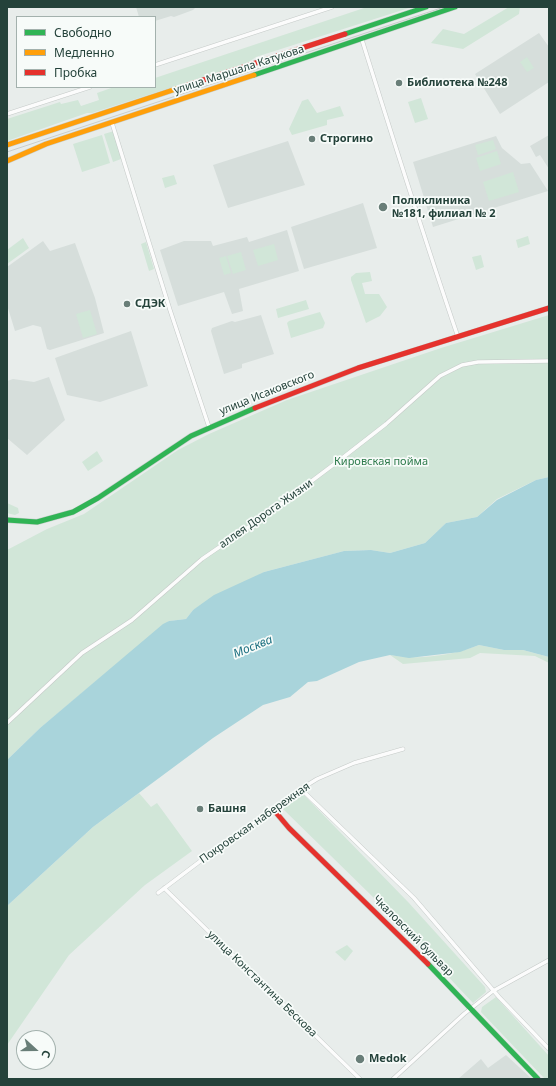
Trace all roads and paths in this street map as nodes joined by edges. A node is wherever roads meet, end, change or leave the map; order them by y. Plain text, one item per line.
1 (332, 7) edge
2 (426, 7) edge
3 (455, 7) edge
4 (362, 40) junction
5 (156, 65) edge
6 (87, 88) edge
7 (7, 114) edge
8 (112, 122) junction
9 (7, 145) edge
10 (7, 161) edge
11 (549, 308) edge
12 (458, 337) junction
13 (549, 361) edge
14 (209, 427) junction
15 (7, 520) edge
16 (7, 723) edge
17 (403, 749) dead end
18 (301, 789) junction
19 (273, 809) junction
20 (164, 888) junction
21 (158, 893) dead end
22 (549, 960) edge
23 (494, 990) junction
24 (471, 1009) junction
25 (549, 1049) edge
26 (360, 1079) edge
27 (393, 1079) edge
28 (538, 1079) edge

1 - 5 street
2 - 9 street, улица Маршала Катукова
3 - 4 street, улица Маршала Катукова
4 - 8 street, улица Маршала Катукова
4 - 12 street
6 - 7 street
8 - 10 street, улица Маршала Катукова
8 - 14 street
11 - 12 street, улица Исаковского
12 - 14 street, улица Исаковского
13 - 16 street, аллея Дорога Жизни
14 - 15 street, улица Исаковского
17 - 18 street, Покровская набережная
18 - 19 street, Покровская набережная
18 - 23 street, Чкаловский бульвар
19 - 20 street, Покровская набережная
19 - 24 street, Чкаловский бульвар
20 - 21 street, Покровская набережная
20 - 26 street, улица Константина Бескова
22 - 23 street
23 - 24 street
23 - 25 street, Чкаловский бульвар
24 - 27 street
24 - 28 street, Чкаловский бульвар

